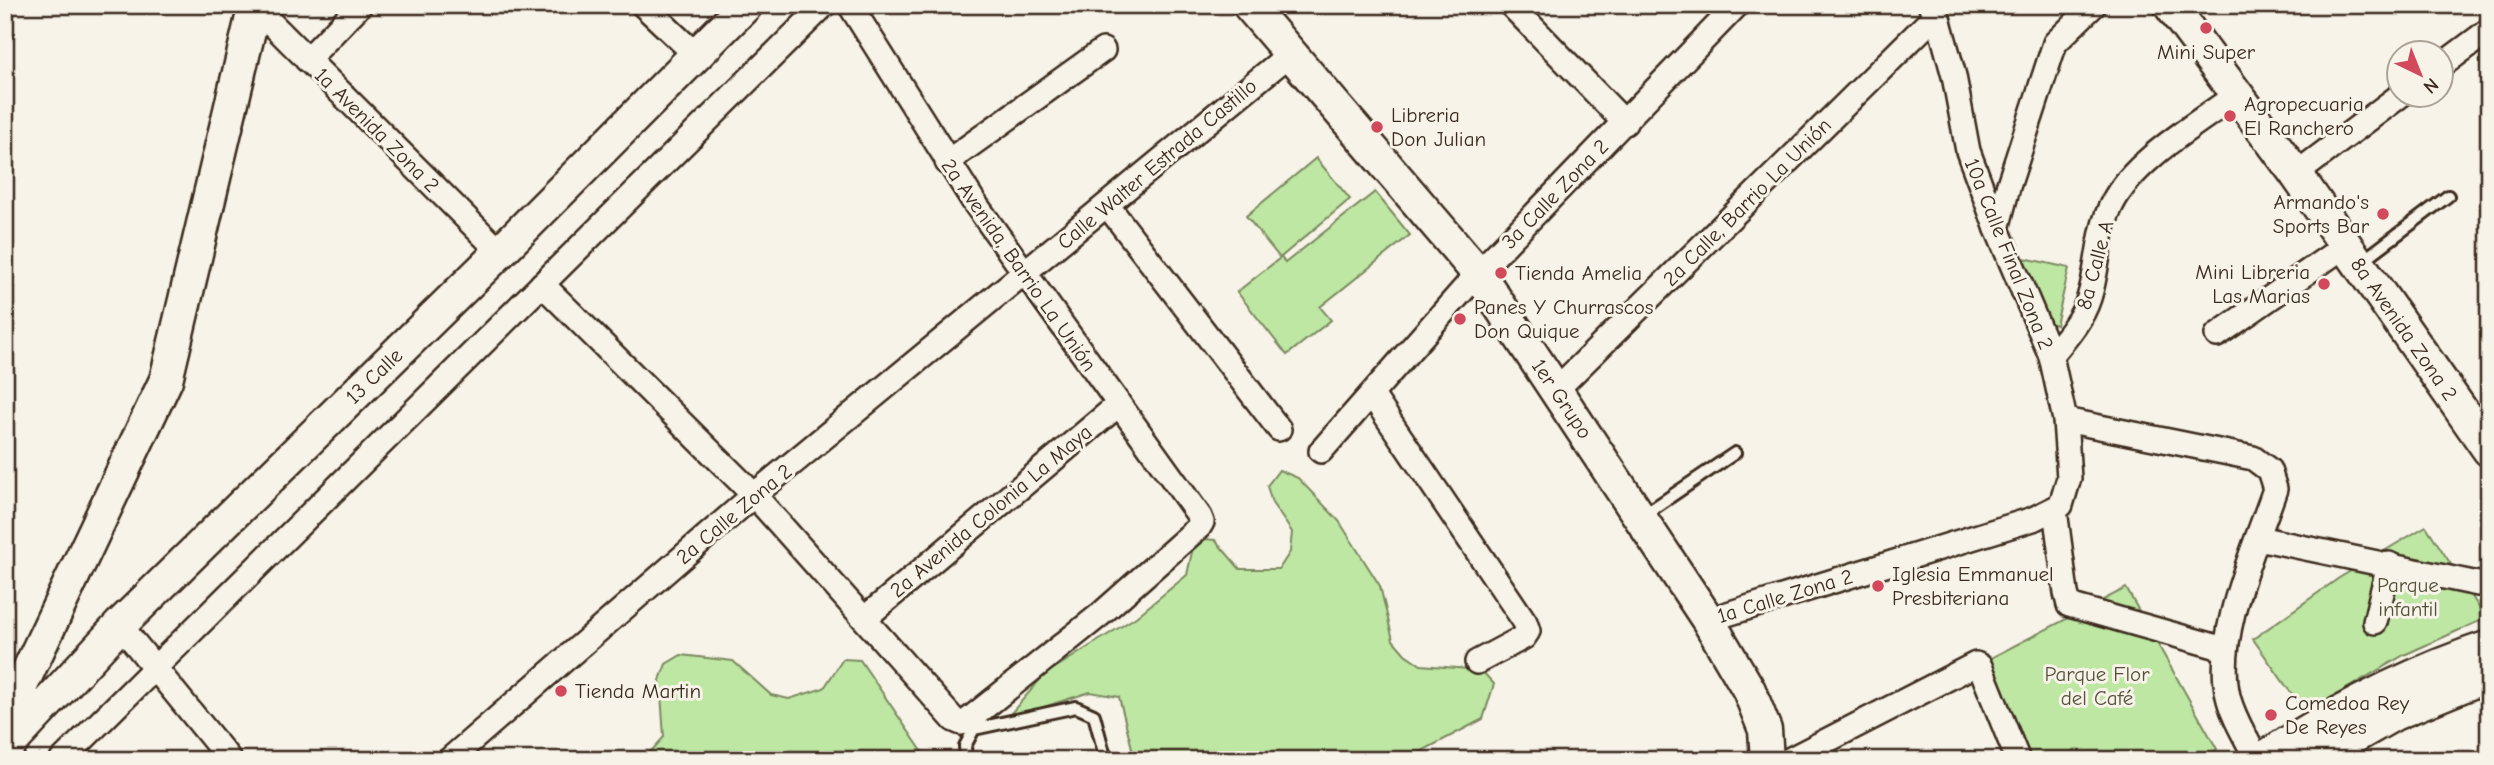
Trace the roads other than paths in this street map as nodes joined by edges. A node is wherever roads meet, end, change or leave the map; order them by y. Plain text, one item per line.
1 (360, 5) edge
2 (642, 5) edge
3 (746, 5) edge
4 (824, 5) edge
5 (850, 5) edge
6 (1249, 5) edge
7 (1511, 5) edge
8 (1737, 5) edge
9 (2094, 5) edge
10 (2170, 5) edge
11 (255, 6) edge
12 (1934, 10) edge
13 (2489, 30) edge
14 (1104, 50) dead end
15 (1291, 53) junction
16 (2456, 54) edge
17 (696, 55) junction
18 (307, 60) junction
19 (2236, 95) junction
20 (2386, 106) edge
21 (1625, 123) junction
22 (947, 162) junction
23 (2296, 174) junction
24 (2448, 196) dead end
25 (1107, 205) junction
26 (1997, 229) junction
27 (500, 252) junction
28 (2352, 254) junction
29 (1478, 273) junction
30 (1024, 275) junction
31 (542, 284) junction
32 (2217, 335) dead end
33 (2051, 356) junction
34 (1556, 390) junction
35 (1372, 395) junction
36 (1118, 405) junction
37 (2065, 419) junction
38 (1279, 429) dead end
39 (2489, 450) edge
40 (1321, 451) dead end
41 (1735, 453) dead end
42 (754, 495) junction
43 (2058, 507) junction
44 (1640, 517) junction
45 (2258, 538) junction
46 (2389, 564) junction
47 (2478, 584) dead end
48 (865, 618) junction
49 (1708, 620) junction
50 (2375, 622) dead end
51 (120, 625) junction
52 (2489, 647) edge
53 (2225, 649) junction
54 (1477, 662) dead end
55 (155, 667) junction
56 (2489, 675) edge
57 (5, 720) edge
58 (5, 749) edge
59 (62, 760) edge
60 (230, 760) edge
61 (449, 760) edge
62 (966, 760) edge
63 (1106, 760) edge
64 (1767, 760) edge
65 (1789, 760) edge
66 (2018, 760) edge
67 (2259, 760) edge
68 (2313, 760) edge

1 - 18 street
2 - 17 street
3 - 17 street, 13 Calle
4 - 31 street
5 - 22 street, 2a Avenida, Barrio La Unión
6 - 15 street, 1er Grupo
7 - 21 street
8 - 21 street, 3a Calle Zona 2
9 - 26 street
10 - 19 street, 8a Avenida Zona 2
11 - 18 street, 1a Avenida Zona 2
11 - 57 street
12 - 26 street, 10a Calle Final Zona 2
12 - 34 street, 2a Calle, Barrio La Unión
13 - 16 street
14 - 22 street
15 - 25 street, Calle Walter Estrada Castillo
15 - 29 street, 1er Grupo
17 - 27 street, 13 Calle
18 - 27 street, 1a Avenida Zona 2
19 - 23 street, 8a Avenida Zona 2
19 - 33 street, 8a Calle A
20 - 23 street
21 - 29 street, 3a Calle Zona 2
22 - 30 street, 2a Avenida, Barrio La Unión
23 - 28 street, 8a Avenida Zona 2
24 - 28 lane
25 - 30 street, Calle Walter Estrada Castillo
25 - 38 street
26 - 33 street, 10a Calle Final Zona 2
27 - 51 street, 13 Calle
28 - 32 street
28 - 39 street, 8a Avenida Zona 2
29 - 34 street, 1er Grupo
29 - 35 street, 3a Calle Zona 2
30 - 36 street, 2a Avenida, Barrio La Unión
30 - 42 street, 2a Calle Zona 2
31 - 42 street
31 - 55 street
33 - 37 street, 10a Calle Final Zona 2
34 - 44 street, 1er Grupo
35 - 40 street, 3a Calle Zona 2
35 - 54 street
36 - 48 street, 2a Avenida Colonia La Maya
36 - 48 street, 2a Avenida, Barrio La Unión
37 - 43 street, 10a Calle Final Zona 2
37 - 45 street
41 - 44 lane
42 - 48 street
42 - 61 street, 2a Calle Zona 2
43 - 49 street, 1a Calle Zona 2
43 - 53 street
44 - 49 street, 1er Grupo
45 - 46 street
45 - 53 street
46 - 47 street
46 - 50 street
49 - 64 street, 1er Grupo
51 - 55 street
51 - 58 street, 13 Calle
52 - 67 street
53 - 67 street
55 - 59 street
55 - 60 street
56 - 68 street
62 - 63 lane
65 - 66 street

